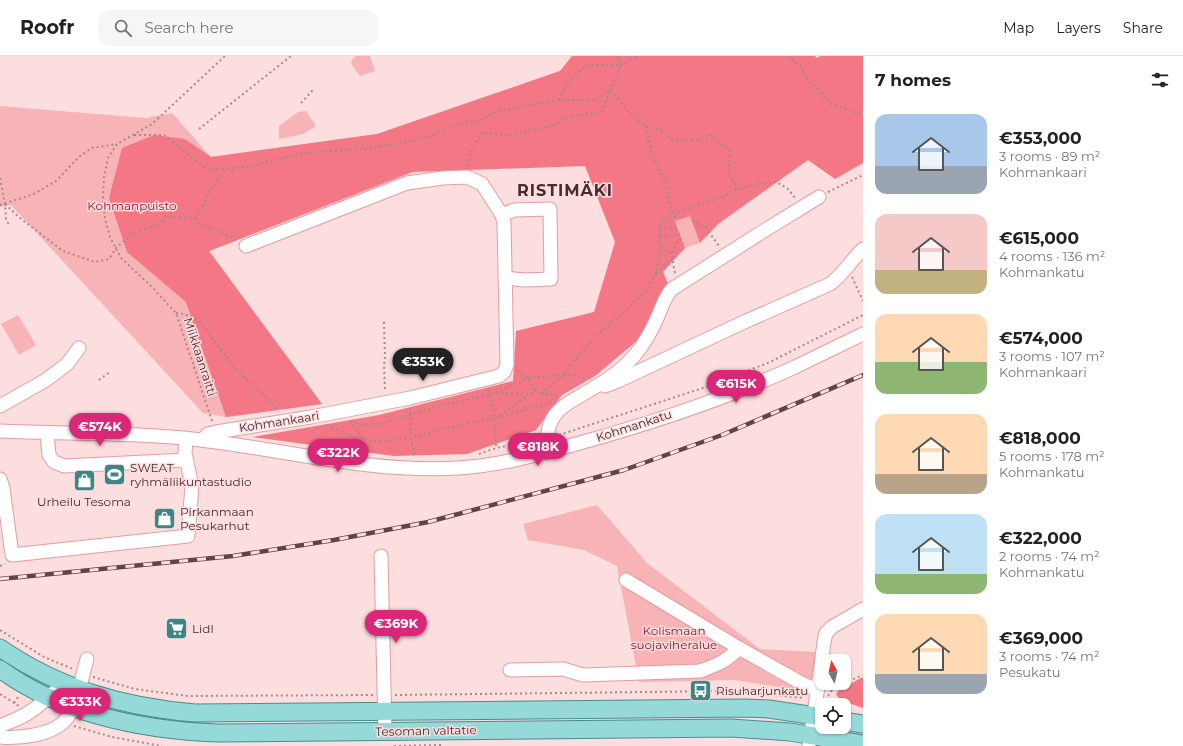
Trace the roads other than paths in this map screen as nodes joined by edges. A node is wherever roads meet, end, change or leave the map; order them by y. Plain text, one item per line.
1 (819, 197) road end
2 (502, 215) junction
3 (246, 246) road end
4 (863, 249) edge
5 (505, 278) junction
6 (863, 334) edge
7 (79, 348) dead end
8 (596, 386) junction
9 (0, 406) edge
10 (0, 431) edge
11 (47, 433) junction
12 (186, 439) junction
13 (202, 440) junction
14 (548, 452) junction
15 (186, 460) junction
16 (0, 479) edge
17 (381, 556) dead end
18 (626, 580) dead end
19 (863, 609) edge
20 (0, 648) edge
21 (739, 648) junction
22 (822, 654) edge
23 (87, 659) dead end
24 (0, 668) edge
25 (510, 670) dead end
26 (72, 687) junction
27 (815, 689) edge
28 (817, 690) edge
29 (48, 697) junction
30 (819, 698) edge
31 (72, 707) junction
32 (815, 711) edge
33 (385, 712) junction
34 (851, 722) edge
35 (863, 724) edge
36 (0, 726) edge
37 (815, 727) edge
38 (0, 737) edge
39 (390, 739) edge
40 (810, 740) edge
41 (863, 744) edge

1 - 8 street
2 - 3 street
2 - 5 street, Kohmankaari
2 - 5 street
4 - 8 street
5 - 13 street, Kohmankaari
6 - 14 street, Kohmankatu
7 - 9 street
8 - 14 street
10 - 11 street
11 - 12 street
11 - 15 street
12 - 13 street
12 - 15 street
13 - 14 street, Kohmankatu
15 - 16 street
17 - 33 street
18 - 21 street
19 - 22 street
20 - 26 main road, Tesoman valtatie
21 - 25 street
21 - 27 street
23 - 26 street
24 - 29 main road, Tesoman valtatie
26 - 29 street
26 - 31 street
26 - 33 main road, Tesoman valtatie
28 - 30 street
29 - 31 main road, Tesoman valtatie
29 - 36 street
31 - 38 street
31 - 39 main road, Tesoman valtatie
32 - 33 main road, Tesoman valtatie
33 - 39 street
34 - 35 main road
37 - 40 street
39 - 40 main road, Tesoman valtatie
40 - 41 main road, Tesoman valtatie

